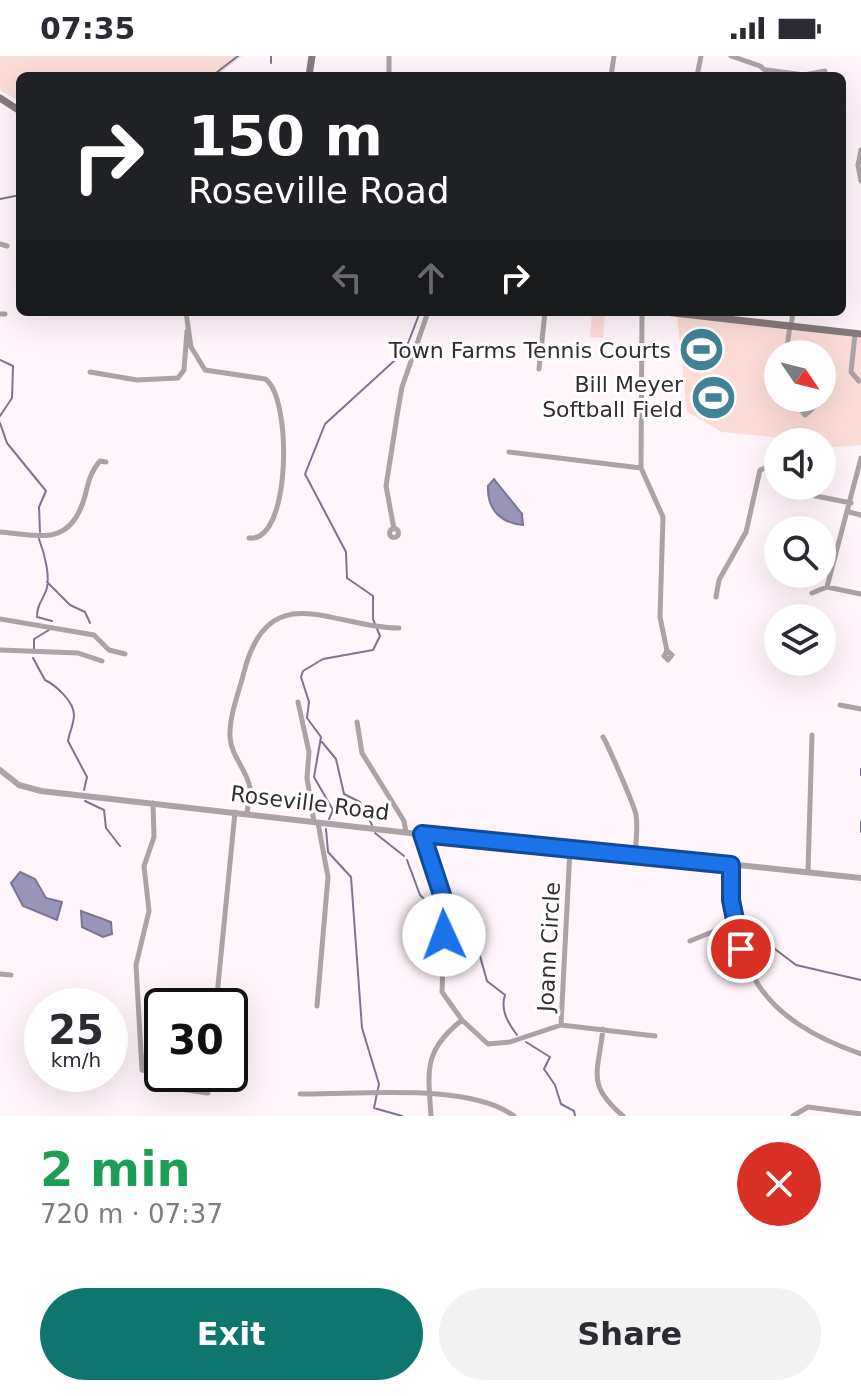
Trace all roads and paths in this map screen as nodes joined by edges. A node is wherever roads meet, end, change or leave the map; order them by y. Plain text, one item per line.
1 (731, 56) edge
2 (825, 71) dead end
3 (767, 72) edge
4 (818, 72) edge
5 (861, 150) edge
6 (861, 181) edge
7 (0, 244) edge
8 (7, 246) dead end
9 (186, 316) edge
10 (427, 316) edge
11 (545, 316) edge
12 (642, 316) edge
13 (739, 316) edge
14 (792, 316) edge
15 (790, 326) junction
16 (187, 330) junction
17 (858, 334) edge
18 (788, 340) edge
19 (539, 369) dead end
20 (90, 372) dead end
21 (859, 381) dead end
22 (509, 452) dead end
23 (861, 458) edge
24 (106, 462) dead end
25 (641, 468) junction
26 (764, 468) edge
27 (836, 500) edge
28 (851, 503) junction
29 (849, 512) junction
30 (861, 515) edge
31 (394, 529) dead end
32 (0, 532) edge
33 (249, 538) dead end
34 (836, 556) edge
35 (824, 588) edge
36 (832, 588) edge
37 (812, 593) dead end
38 (861, 594) edge
39 (716, 597) dead end
40 (0, 619) edge
41 (399, 628) dead end
42 (0, 650) edge
43 (667, 651) dead end
44 (125, 654) dead end
45 (102, 661) dead end
46 (298, 702) dead end
47 (840, 705) dead end
48 (861, 709) edge
49 (357, 722) dead end
50 (812, 735) dead end
51 (603, 737) dead end
52 (0, 770) edge
53 (153, 803) junction
54 (235, 811) junction
55 (247, 813) junction
56 (316, 822) junction
57 (406, 832) junction
58 (422, 834) junction
59 (570, 849) junction
60 (635, 855) junction
61 (731, 865) junction
62 (808, 872) junction
63 (861, 878) edge
64 (734, 923) junction
65 (690, 941) dead end
66 (0, 974) edge
67 (11, 975) dead end
68 (218, 988) edge
69 (317, 1006) dead end
70 (462, 1020) junction
71 (561, 1025) junction
72 (603, 1029) junction
73 (655, 1036) dead end
74 (861, 1054) edge
75 (208, 1093) dead end
76 (300, 1094) dead end
77 (430, 1094) junction
78 (861, 1114) edge
79 (431, 1116) edge
80 (514, 1116) edge
81 (623, 1116) edge
82 (793, 1116) edge

1 - 3 street
2 - 4 street
5 - 6 street
7 - 8 street
9 - 16 street
10 - 31 street
11 - 19 street
12 - 25 street
13 - 15 main road
14 - 15 street
15 - 17 main road
15 - 18 street
16 - 20 street
16 - 33 street
17 - 21 street
22 - 25 street
23 - 28 street
24 - 32 street
25 - 43 street
26 - 39 street
27 - 28 street
28 - 29 street
29 - 30 street
29 - 34 street
35 - 37 street
36 - 38 street
40 - 44 street
41 - 55 street
42 - 45 street
46 - 56 street
47 - 48 street
49 - 57 street
50 - 62 street
51 - 60 street
52 - 53 street, Roseville Road
53 - 54 street, Roseville Road
53 - 75 street
54 - 55 street, Roseville Road
54 - 68 street
55 - 56 street, Roseville Road
56 - 57 street, Roseville Road
56 - 69 street
57 - 58 street, Roseville Road
58 - 59 street, Roseville Road
58 - 70 street, Joann Circle
59 - 60 street, Roseville Road
59 - 71 street, Joann Circle
60 - 61 street, Roseville Road
61 - 62 street, Roseville Road
61 - 64 street
62 - 63 street, Roseville Road
64 - 65 street
64 - 74 street
66 - 67 street
70 - 71 street, Joann Circle
70 - 77 street
71 - 72 street
72 - 73 street
72 - 81 street
76 - 77 street
77 - 79 street
77 - 80 street
78 - 82 street

